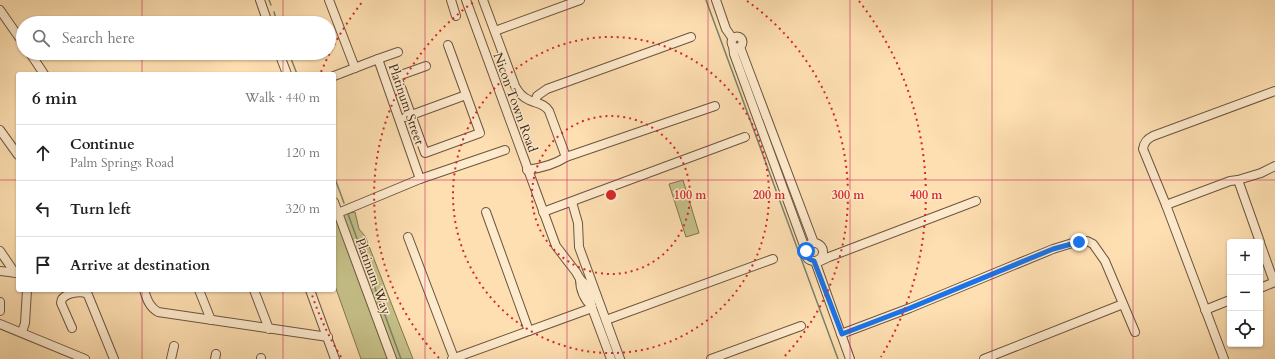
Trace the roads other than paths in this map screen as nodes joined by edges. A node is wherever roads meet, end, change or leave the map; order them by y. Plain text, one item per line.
1 (260, 0) edge
2 (331, 0) edge
3 (451, 0) edge
4 (466, 0) edge
5 (483, 0) edge
6 (580, 0) edge
7 (716, 0) edge
8 (0, 10) edge
9 (266, 16) edge
10 (456, 16) dead end
11 (495, 31) junction
12 (16, 33) edge
13 (691, 37) dead end
14 (735, 44) junction
15 (448, 45) dead end
16 (398, 52) dead end
17 (35, 60) edge
18 (282, 60) edge
19 (378, 60) junction
20 (426, 66) dead end
21 (355, 68) junction
22 (43, 72) edge
23 (286, 72) edge
24 (336, 75) edge
25 (1275, 92) edge
26 (466, 95) junction
27 (535, 102) junction
28 (715, 106) dead end
29 (410, 115) junction
30 (400, 120) junction
31 (0, 130) edge
32 (745, 137) dead end
33 (505, 150) dead end
34 (16, 152) edge
35 (566, 157) junction
36 (1275, 166) edge
37 (527, 170) junction
38 (420, 179) junction
39 (1238, 180) junction
40 (976, 201) dead end
41 (572, 202) junction
42 (1166, 205) junction
43 (336, 208) edge
44 (486, 212) dead end
45 (543, 212) junction
46 (338, 213) junction
47 (408, 238) dead end
48 (1259, 239) edge
49 (814, 243) junction
50 (1263, 250) edge
51 (0, 251) edge
52 (806, 251) junction
53 (773, 259) dead end
54 (815, 262) junction
55 (0, 271) edge
56 (16, 272) edge
57 (16, 273) edge
58 (1275, 282) edge
59 (1263, 287) edge
60 (28, 292) edge
61 (145, 292) edge
62 (200, 292) edge
63 (255, 292) edge
64 (311, 292) edge
65 (1227, 301) edge
66 (0, 302) edge
67 (1123, 304) junction
68 (592, 308) junction
69 (1205, 310) junction
70 (0, 311) edge
71 (210, 320) junction
72 (606, 320) junction
73 (0, 324) edge
74 (801, 326) dead end
75 (72, 328) dead end
76 (269, 329) junction
77 (529, 331) junction
78 (22, 332) junction
79 (1135, 332) dead end
80 (842, 334) junction
81 (328, 338) junction
82 (174, 346) dead end
83 (86, 359) edge
84 (114, 359) edge
85 (171, 359) edge
86 (335, 359) edge
87 (392, 359) edge
88 (452, 359) edge
89 (611, 359) edge
90 (620, 359) edge
91 (711, 359) edge
92 (850, 359) edge
93 (984, 359) edge
94 (1224, 359) edge

1 - 9 street
2 - 21 street
3 - 10 street
4 - 37 street, Nicon Town Road
5 - 11 street
6 - 11 street
7 - 14 street
8 - 12 street
11 - 27 street
13 - 27 street
14 - 49 street
14 - 52 street
15 - 26 street
16 - 19 street
17 - 22 street
18 - 23 street
19 - 21 street, Platinum Street
19 - 30 street, Platinum Street
20 - 29 street
21 - 24 street, Platinum Street
25 - 42 street
26 - 29 street
26 - 29 street
27 - 35 street
28 - 35 street
29 - 30 street
30 - 38 street, Platinum Street
31 - 34 street
32 - 41 street
33 - 38 street
35 - 37 street
36 - 39 street
37 - 45 street, Nicon Town Road
38 - 46 street
39 - 42 street
39 - 48 street
40 - 54 street
41 - 45 street
41 - 72 street
42 - 69 street
43 - 46 street, Platinum Way
44 - 77 street
45 - 68 street, Nicon Town Road
46 - 87 street, Platinum Way
47 - 88 street
49 - 52 street
49 - 54 street
50 - 58 street
51 - 56 street
52 - 54 street
53 - 72 street
54 - 80 street
55 - 57 street
58 - 59 street
60 - 78 street
61 - 71 street
62 - 71 street
63 - 76 street
64 - 81 street
65 - 69 street
66 - 70 street
67 - 79 street
67 - 80 street
67 - 93 street
68 - 77 street
68 - 89 street, Nicon Town Road
69 - 94 street
71 - 76 street
72 - 90 street
73 - 78 street
74 - 91 street
75 - 84 street
76 - 81 street
77 - 88 street
78 - 83 street
80 - 92 street
81 - 86 street
82 - 85 street

